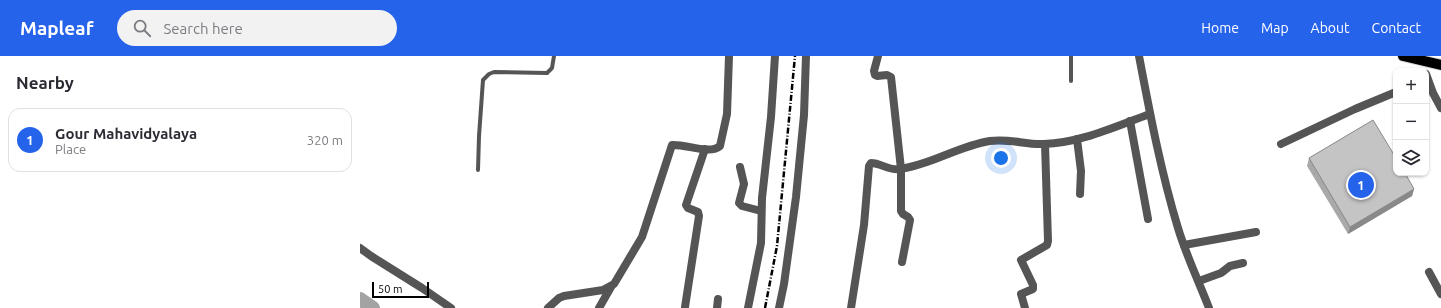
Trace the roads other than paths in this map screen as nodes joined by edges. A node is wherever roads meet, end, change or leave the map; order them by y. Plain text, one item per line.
1 (554, 56) edge
2 (729, 56) edge
3 (775, 56) edge
4 (806, 56) edge
5 (878, 56) edge
6 (1071, 56) edge
7 (1139, 56) edge
8 (1403, 56) edge
9 (1422, 60) junction
10 (1441, 65) edge
11 (1424, 68) edge
12 (1071, 81) dead end
13 (1429, 84) edge
14 (1393, 93) edge
15 (1441, 108) edge
16 (1150, 114) junction
17 (1130, 121) junction
18 (1077, 138) junction
19 (1045, 144) junction
20 (1281, 144) dead end
21 (705, 149) junction
22 (740, 167) dead end
23 (901, 169) junction
24 (478, 170) dead end
25 (1080, 194) dead end
26 (761, 211) junction
27 (1148, 219) dead end
28 (1256, 232) dead end
29 (1184, 245) junction
30 (360, 248) edge
31 (902, 262) dead end
32 (1243, 263) dead end
33 (1429, 272) dead end
34 (1199, 281) junction
35 (611, 287) junction
36 (1441, 294) edge
37 (685, 307) edge
38 (451, 308) edge
39 (548, 308) edge
40 (599, 308) edge
41 (748, 308) edge
42 (779, 308) edge
43 (851, 308) edge
44 (1025, 308) edge
45 (1209, 308) edge

1 - 24 lane
2 - 21 street
3 - 26 street
4 - 42 street
5 - 23 street
6 - 12 lane
7 - 16 street
8 - 9 main road
9 - 10 main road
9 - 11 street
13 - 15 street
14 - 20 street
16 - 17 street
16 - 29 street
17 - 18 street
17 - 27 street
18 - 19 street
18 - 25 street
19 - 23 street
19 - 44 street
21 - 35 street
21 - 37 street
22 - 26 street
23 - 31 street
23 - 43 street
26 - 41 street
28 - 29 street
29 - 34 street
30 - 38 street
32 - 34 street
33 - 36 street
34 - 45 street
35 - 39 street
35 - 40 street

